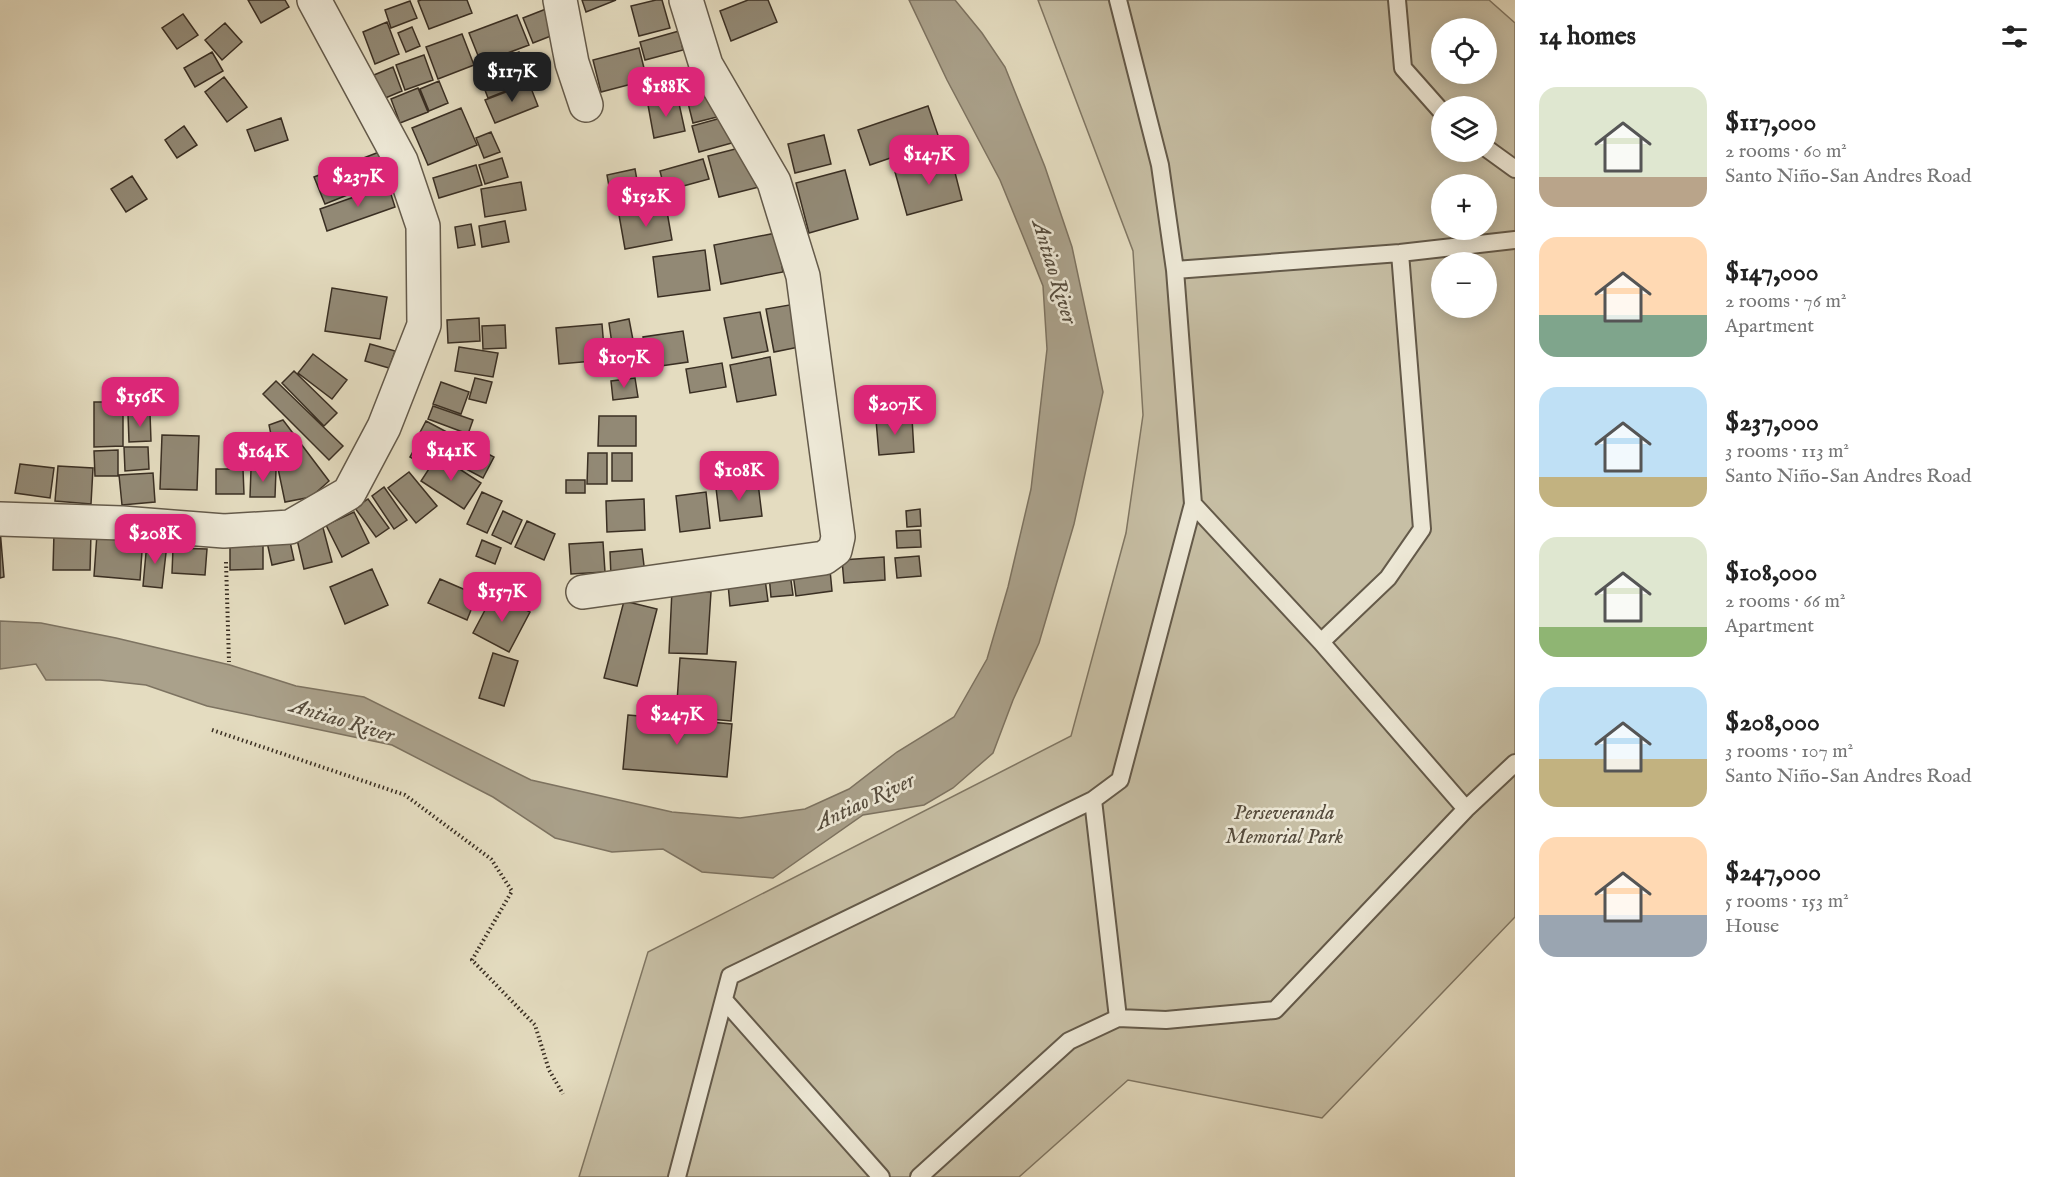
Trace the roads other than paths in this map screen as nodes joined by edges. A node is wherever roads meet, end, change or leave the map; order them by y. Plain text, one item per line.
1 (314, 0) edge
2 (560, 0) edge
3 (686, 0) edge
4 (1118, 0) edge
5 (1397, 0) edge
6 (1431, 100) edge
7 (586, 105) dead end
8 (1497, 156) edge
9 (1515, 170) edge
10 (1515, 240) edge
11 (1400, 253) junction
12 (1176, 270) junction
13 (1193, 504) junction
14 (0, 519) edge
15 (583, 592) dead end
16 (1320, 642) junction
17 (1515, 763) edge
18 (1093, 800) junction
19 (1466, 809) junction
20 (724, 1000) junction
21 (1118, 1018) junction
22 (677, 1177) edge
23 (881, 1177) edge
24 (919, 1177) edge

1 - 14 street
2 - 7 street
3 - 15 street
4 - 12 lane
5 - 6 lane
8 - 9 lane
10 - 11 lane
11 - 12 lane
11 - 16 lane
12 - 13 lane
13 - 16 lane
13 - 18 lane
16 - 19 lane
17 - 19 lane
18 - 20 lane
18 - 21 lane
19 - 21 lane
20 - 22 lane
20 - 23 lane
21 - 24 lane

